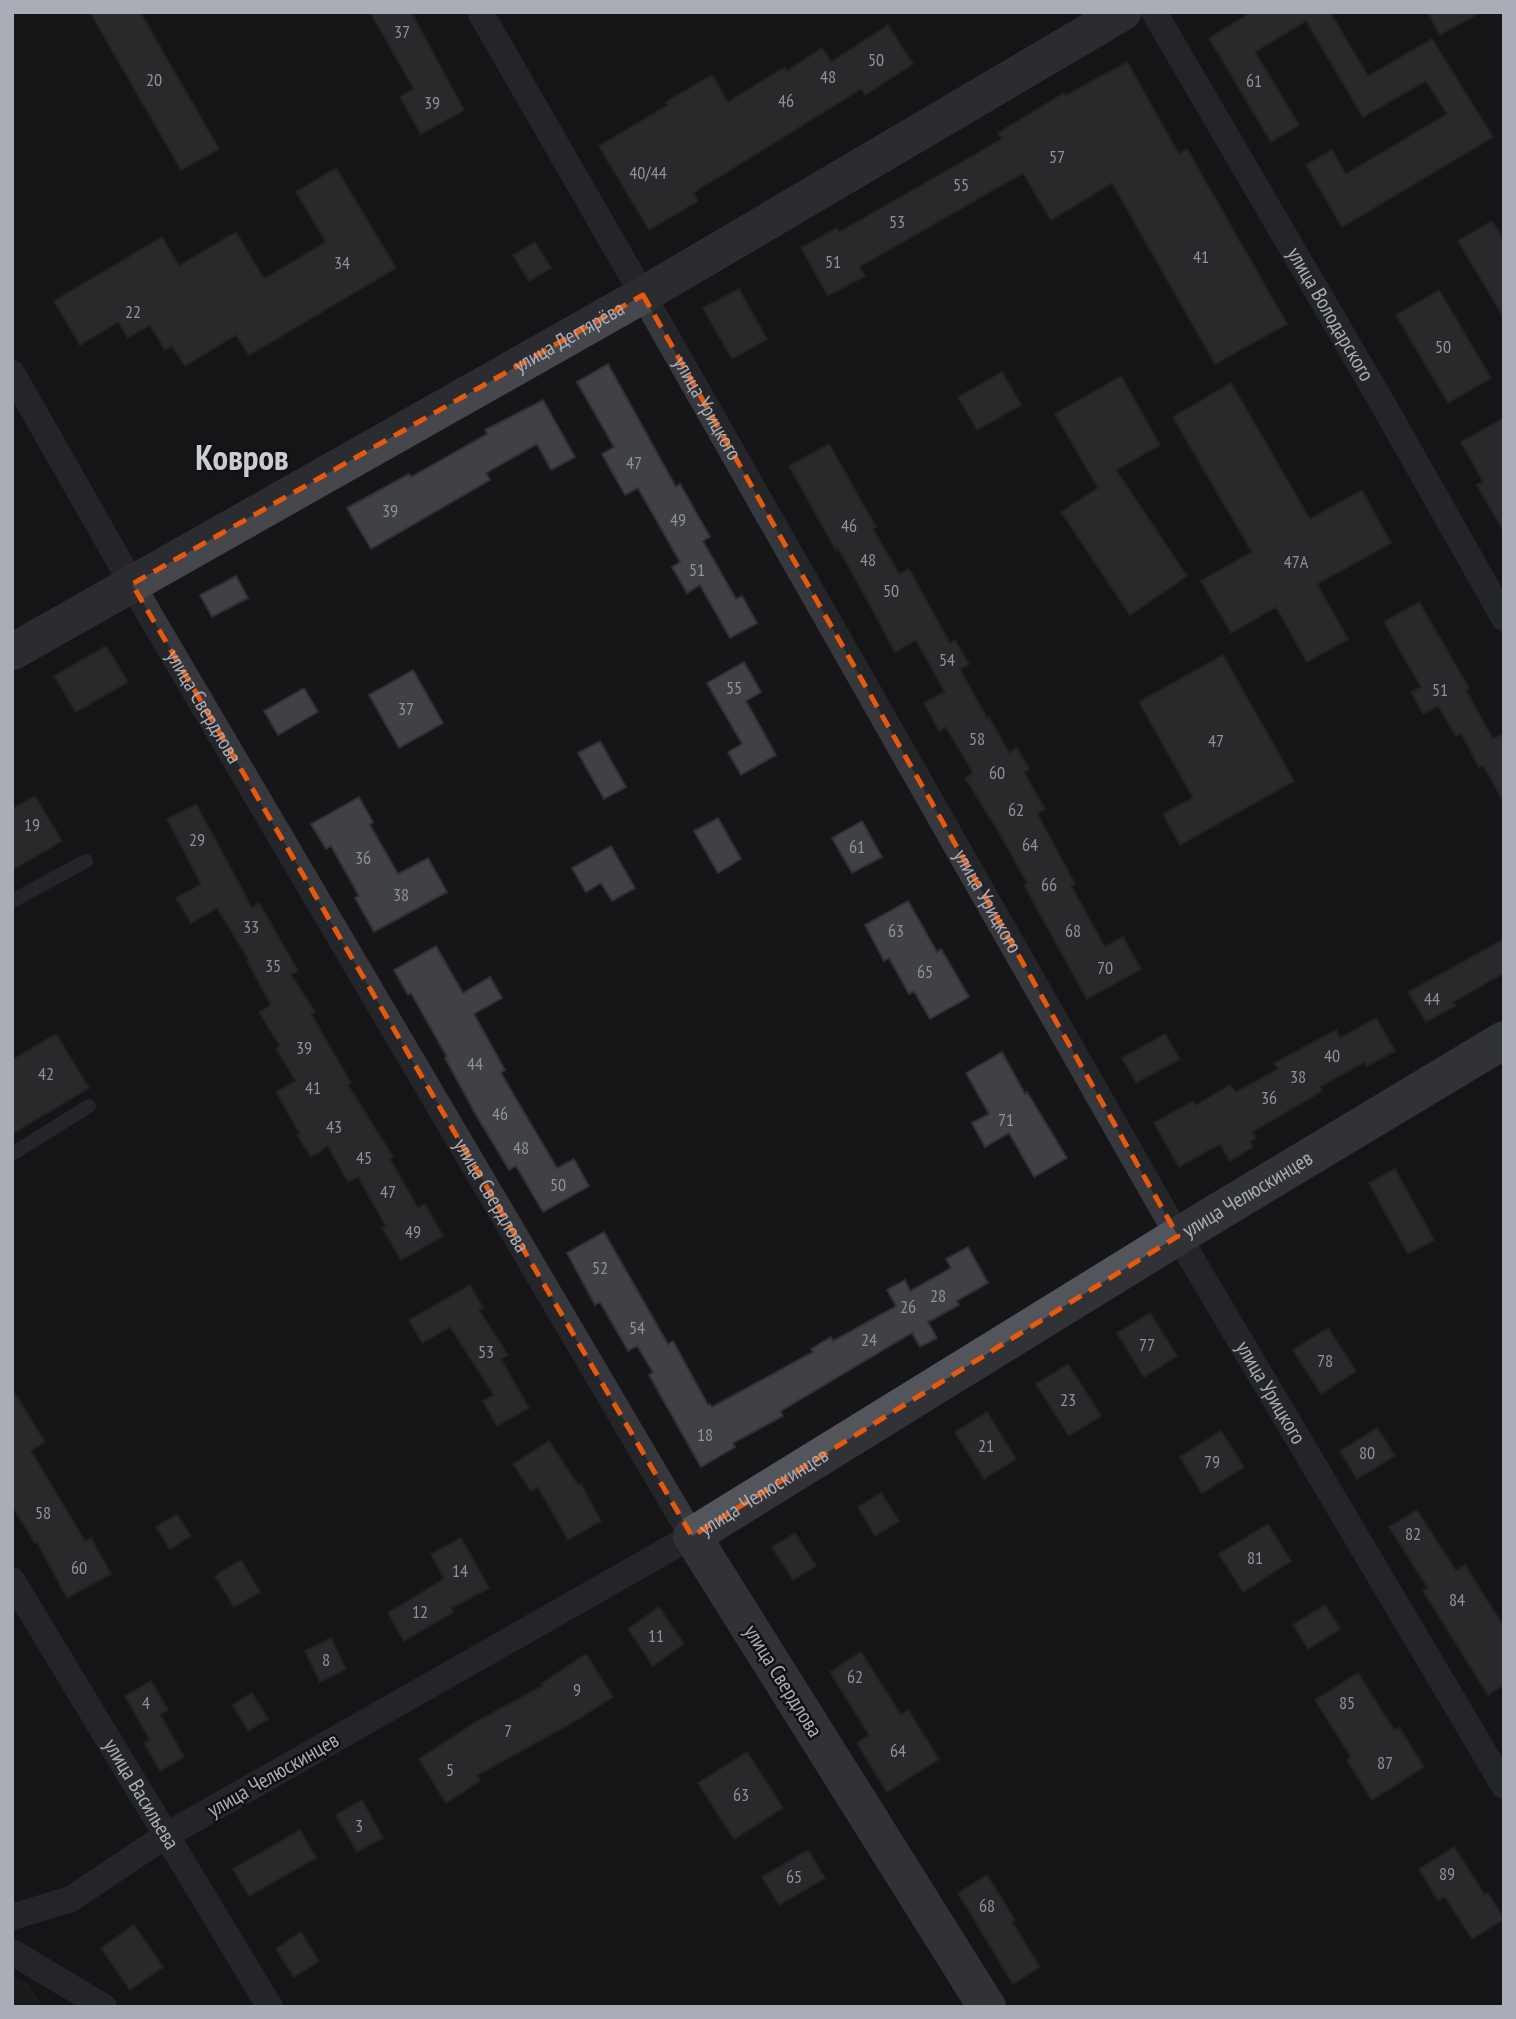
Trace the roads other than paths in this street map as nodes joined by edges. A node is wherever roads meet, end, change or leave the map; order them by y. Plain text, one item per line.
1 (480, 12) edge
2 (1123, 12) edge
3 (1153, 12) edge
4 (643, 295) junction
5 (12, 373) edge
6 (132, 583) junction
7 (1504, 618) edge
8 (12, 652) edge
9 (86, 860) dead end
10 (12, 901) edge
11 (1504, 1040) edge
12 (89, 1106) dead end
13 (12, 1154) edge
14 (1178, 1236) junction
15 (692, 1536) junction
16 (12, 1580) edge
17 (1504, 1786) edge
18 (166, 1836) junction
19 (12, 1917) edge
20 (12, 1952) edge
21 (104, 2007) edge
22 (270, 2007) edge
23 (987, 2007) edge

1 - 4 street, улица Урицкого
2 - 4 main road, улица Дегтярёва
3 - 7 street, улица Володарского
4 - 6 main road, улица Дегтярёва
4 - 14 street, улица Урицкого
5 - 6 street, улица Свердлова
6 - 8 main road, улица Дегтярёва
6 - 15 street, улица Свердлова
9 - 10 lane
11 - 14 main road, улица Челюскинцев
12 - 13 lane
14 - 15 main road, улица Челюскинцев
14 - 17 street, улица Урицкого
15 - 18 street, улица Челюскинцев
15 - 23 main road, улица Свердлова
16 - 18 street, улица Васильева
18 - 19 street, улица Челюскинцев
18 - 22 street, улица Васильева
20 - 21 street

